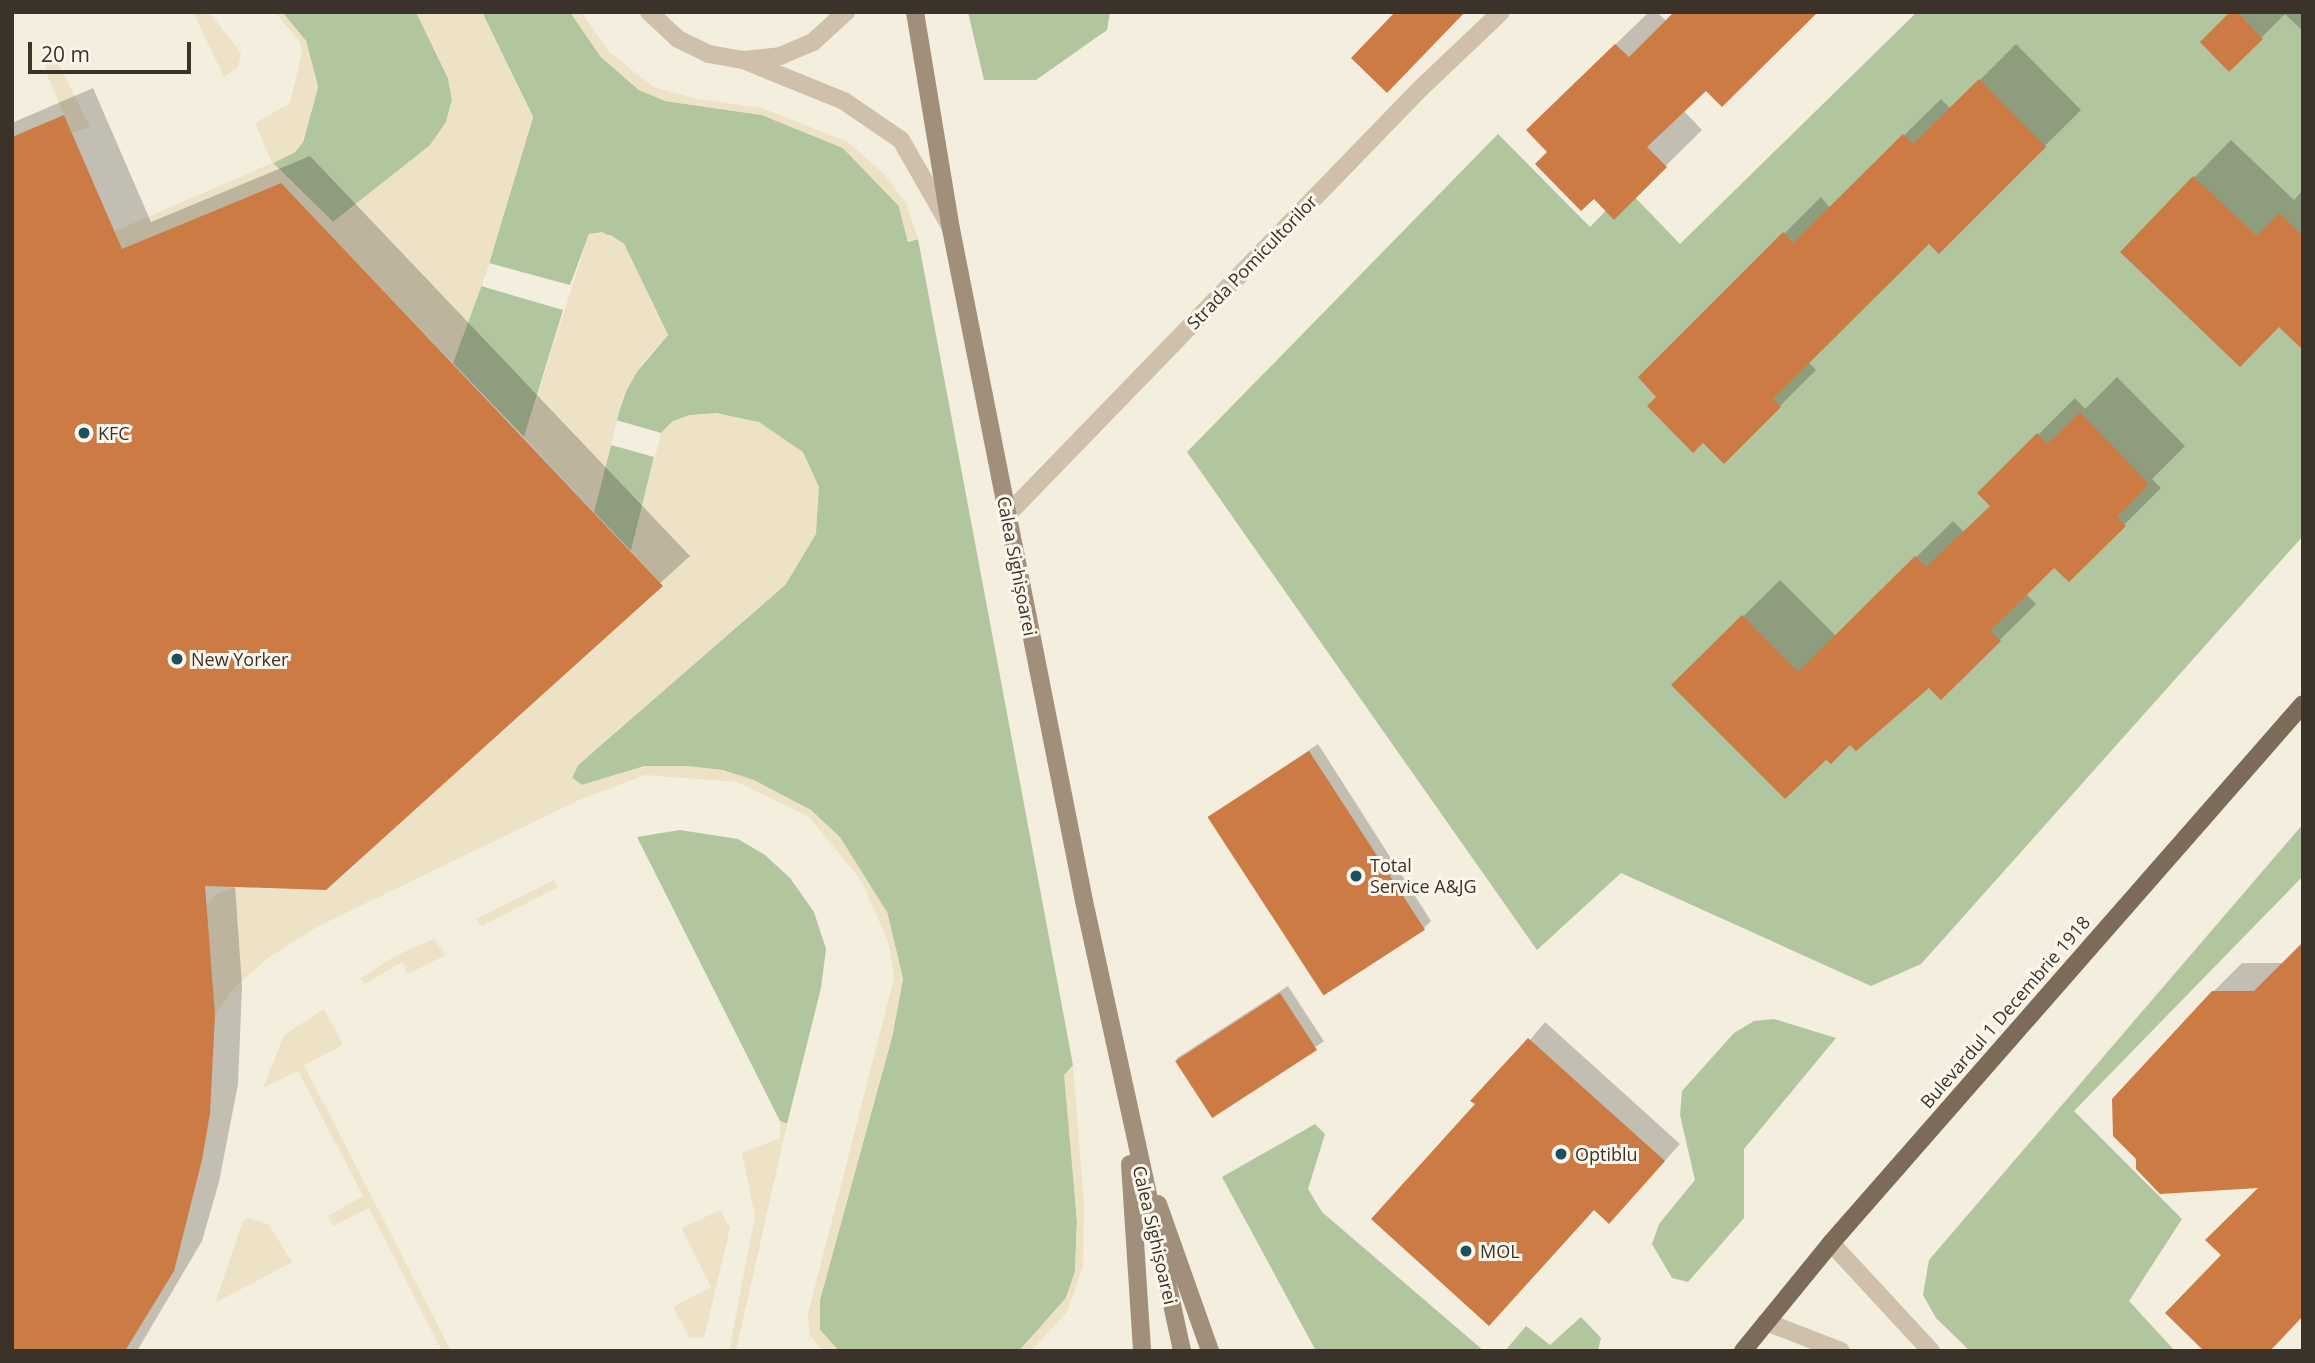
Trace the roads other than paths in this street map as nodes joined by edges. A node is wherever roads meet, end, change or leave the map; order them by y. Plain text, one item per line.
1 (649, 12) edge
2 (846, 12) edge
3 (915, 12) edge
4 (1502, 12) edge
5 (743, 60) junction
6 (951, 229) junction
7 (1007, 515) junction
8 (2303, 704) edge
9 (1128, 1119) junction
10 (1831, 1243) junction
11 (1766, 1322) junction
12 (1142, 1351) edge
13 (1182, 1351) edge
14 (1210, 1351) edge
15 (1743, 1351) edge
16 (1841, 1351) edge
17 (1931, 1351) edge

1 - 5 street
2 - 5 street
3 - 6 main road, Calea Sighișoarei
4 - 7 street, Strada Pomicultorilor
5 - 6 street
6 - 7 main road, Calea Sighișoarei
7 - 9 main road, Calea Sighișoarei
8 - 10 main road, Bulevardul 1 Decembrie 1918
9 - 12 main road, Calea Sighișoarei
9 - 13 main road, Calea Sighișoarei
9 - 14 main road
10 - 11 main road, Bulevardul 1 Decembrie 1918
10 - 17 street
11 - 15 main road, Bulevardul 1 Decembrie 1918
11 - 16 street

